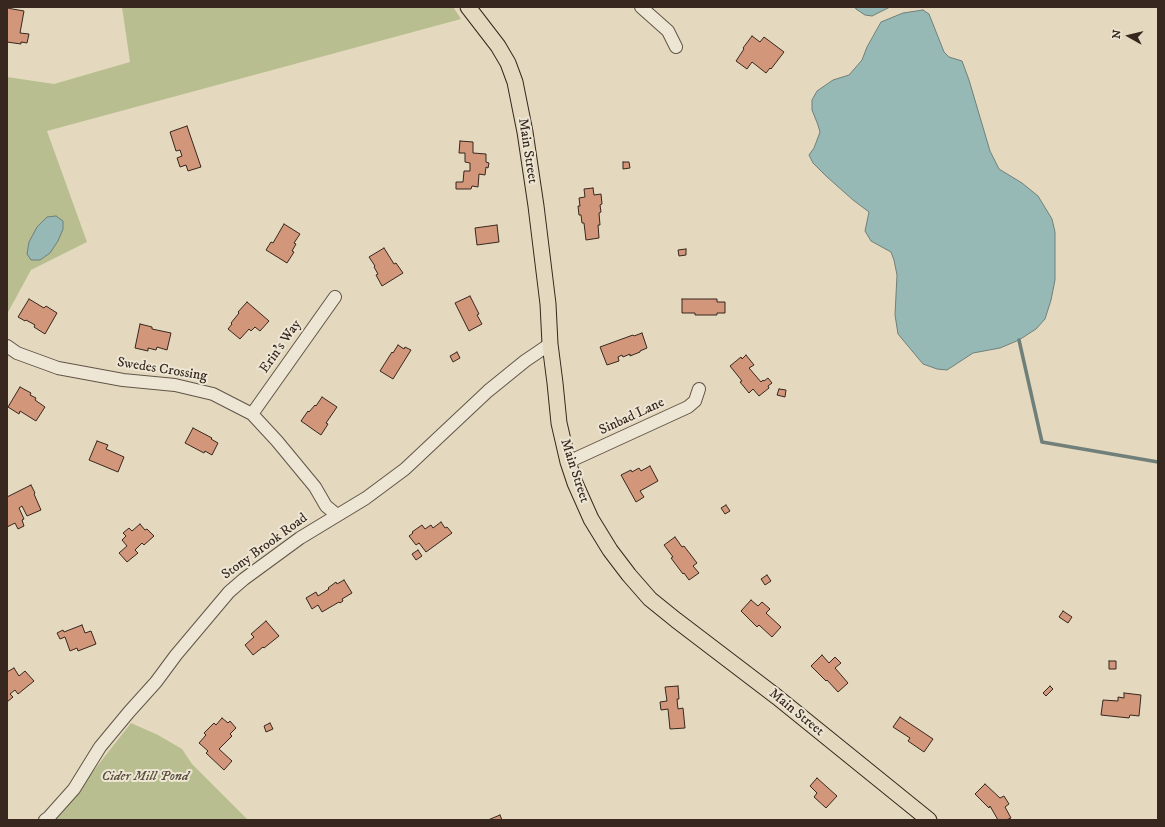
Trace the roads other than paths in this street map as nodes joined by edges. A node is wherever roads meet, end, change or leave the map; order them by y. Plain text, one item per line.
1 (468, 7) edge
2 (641, 7) edge
3 (676, 47) dead end
4 (335, 297) dead end
5 (550, 344) junction
6 (7, 346) edge
7 (699, 390) dead end
8 (252, 414) junction
9 (568, 462) junction
10 (337, 516) junction
11 (45, 820) edge
12 (929, 820) edge

1 - 5 main road, Main Street
2 - 3 street
4 - 8 street, Erin's Way
5 - 9 main road, Main Street
5 - 10 street, Stony Brook Road
6 - 8 street, Swedes Crossing
7 - 9 street, Sinbad Lane
8 - 10 street, Swedes Crossing
9 - 12 main road, Main Street
10 - 11 street, Stony Brook Road

